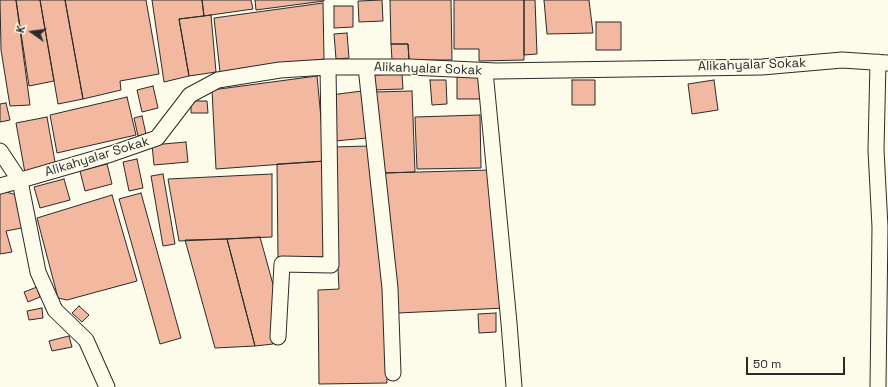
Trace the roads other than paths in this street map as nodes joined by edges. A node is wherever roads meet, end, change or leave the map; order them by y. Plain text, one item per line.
1 (883, 62) edge
2 (328, 67) junction
3 (366, 67) junction
4 (485, 71) junction
5 (0, 151) edge
6 (20, 181) junction
7 (0, 186) edge
8 (278, 337) dead end
9 (393, 373) dead end
10 (107, 387) edge
11 (514, 387) edge
12 (878, 387) edge

1 - 4 street, Alikahyalar Sokak
1 - 12 street
2 - 3 street, Alikahyalar Sokak
2 - 6 street, Alikahyalar Sokak
2 - 8 street
3 - 4 street, Alikahyalar Sokak
3 - 9 street
4 - 11 street
5 - 6 street
6 - 7 street, Alikahyalar Sokak
6 - 10 street

